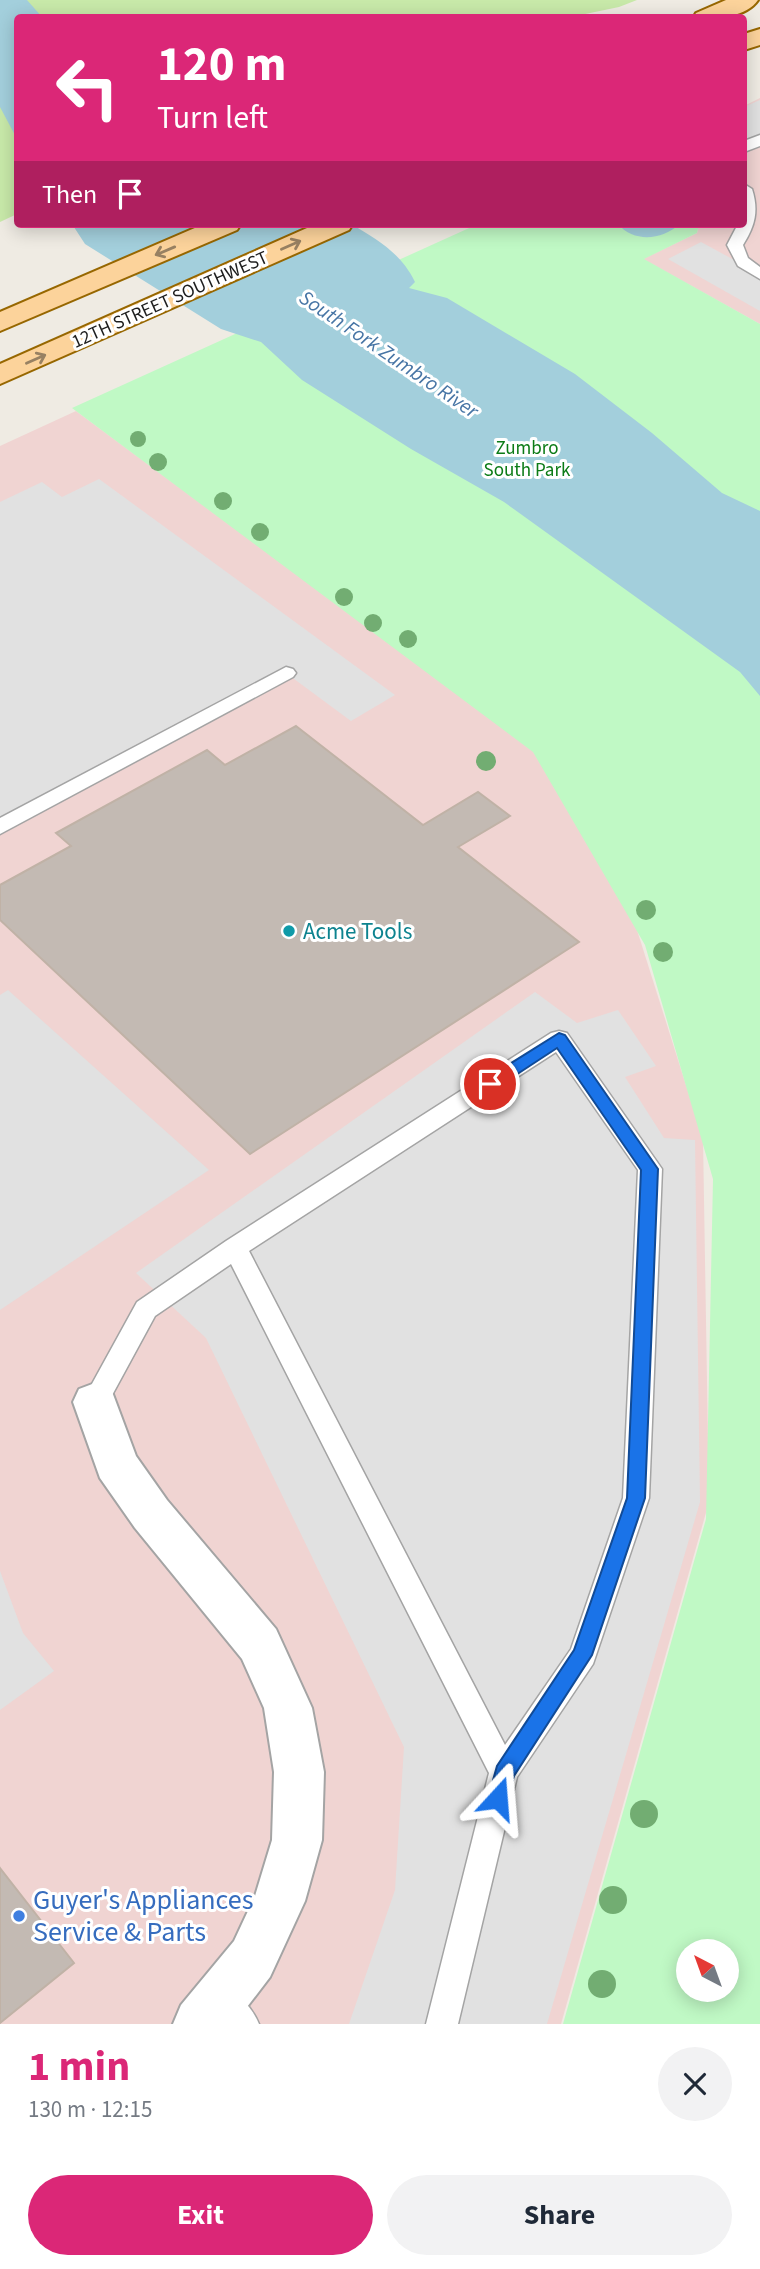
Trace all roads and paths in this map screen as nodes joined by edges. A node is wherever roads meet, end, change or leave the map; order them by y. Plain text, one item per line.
1 (746, 0) edge
2 (714, 14) edge
3 (747, 198) edge
4 (747, 222) edge
5 (219, 228) edge
6 (330, 228) edge
7 (745, 228) edge
8 (760, 274) edge
9 (0, 322) edge
10 (0, 376) edge
11 (286, 673) dead end
12 (0, 827) edge
13 (235, 1248) junction
14 (95, 1402) joint
15 (504, 1772) junction
16 (221, 2016) edge
17 (442, 2024) edge

1 - 2 main road
3 - 4 lane
5 -> 9 main road
10 -> 6 main road, 12TH STREET SOUTHWEST
7 - 8 lane
11 - 12 lane
13 - 14 lane
13 - 15 lane
13 - 15 lane
14 - 16 street
15 - 17 lane

